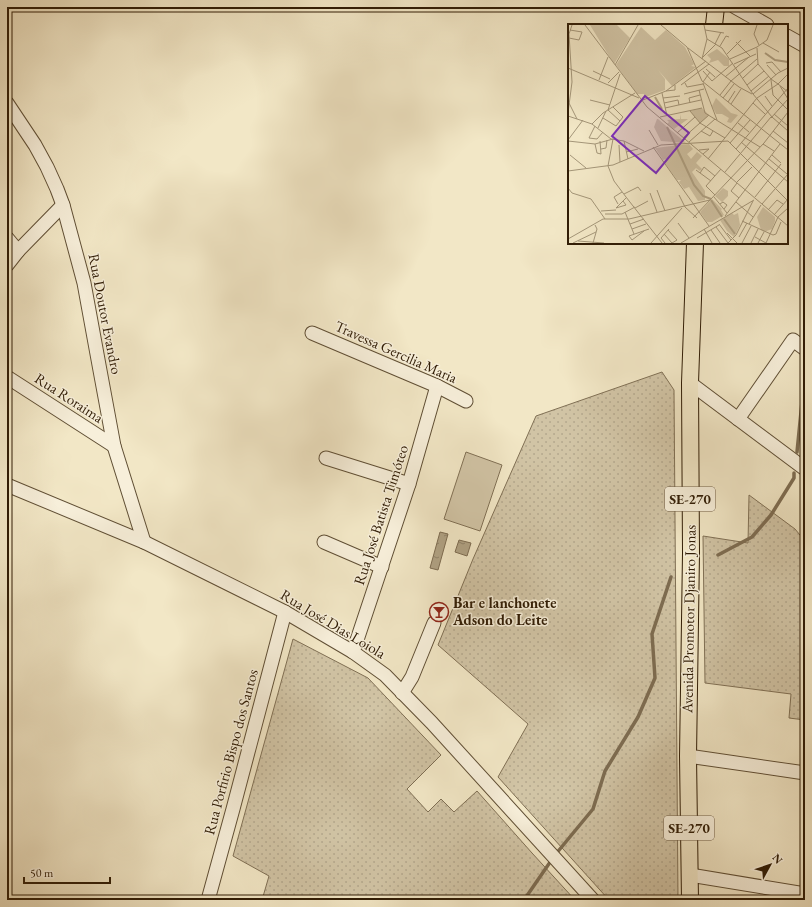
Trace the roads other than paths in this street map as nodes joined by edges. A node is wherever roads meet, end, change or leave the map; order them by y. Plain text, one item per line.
1 (716, 7) edge
2 (735, 7) edge
3 (714, 24) edge
4 (765, 24) edge
5 (788, 37) edge
6 (805, 46) edge
7 (7, 103) edge
8 (63, 206) junction
9 (7, 238) edge
10 (695, 244) edge
11 (18, 251) junction
12 (7, 265) edge
13 (312, 333) dead end
14 (805, 349) edge
15 (7, 377) edge
16 (690, 383) junction
17 (437, 386) junction
18 (466, 401) dead end
19 (738, 419) junction
20 (114, 446) junction
21 (326, 458) dead end
22 (803, 465) edge
23 (409, 484) junction
24 (7, 485) edge
25 (144, 542) junction
26 (324, 542) dead end
27 (382, 567) junction
28 (285, 612) junction
29 (434, 623) dead end
30 (353, 652) junction
31 (402, 693) junction
32 (688, 756) junction
33 (805, 773) edge
34 (690, 875) junction
35 (805, 894) edge
36 (208, 900) edge
37 (593, 900) edge
38 (690, 900) edge

1 - 3 main road
2 - 4 street
5 - 6 street
7 - 8 street, Rua Doutor Evandro
8 - 11 street
8 - 20 street, Rua Doutor Evandro
9 - 11 street
10 - 16 main road, Avenida Promotor Djaniro Jonas / SE-270
11 - 12 street
13 - 17 street, Travessa Gercilia Maria
14 - 19 street
15 - 20 street, Rua Roraima
16 - 19 street
16 - 32 main road, Avenida Promotor Djaniro Jonas / SE-270
17 - 18 street, Travessa Gercilia Maria
17 - 23 street, Rua José Batista Timóteo
19 - 22 street
20 - 25 street, Rua Doutor Evandro
21 - 23 street
23 - 27 street, Rua José Batista Timóteo
24 - 25 street, Rua José Dias Loiola
25 - 28 street, Rua José Dias Loiola
26 - 27 street
27 - 30 street, Rua José Batista Timóteo
28 - 30 street, Rua José Dias Loiola
28 - 36 street, Rua Porfirio Bispo dos Santos
29 - 31 street
30 - 31 street, Rua José Dias Loiola
31 - 37 street, Rua José Dias Loiola
32 - 33 street
32 - 34 main road, Avenida Promotor Djaniro Jonas / SE-270
34 - 35 street
34 - 38 main road, Avenida Promotor Djaniro Jonas / SE-270

